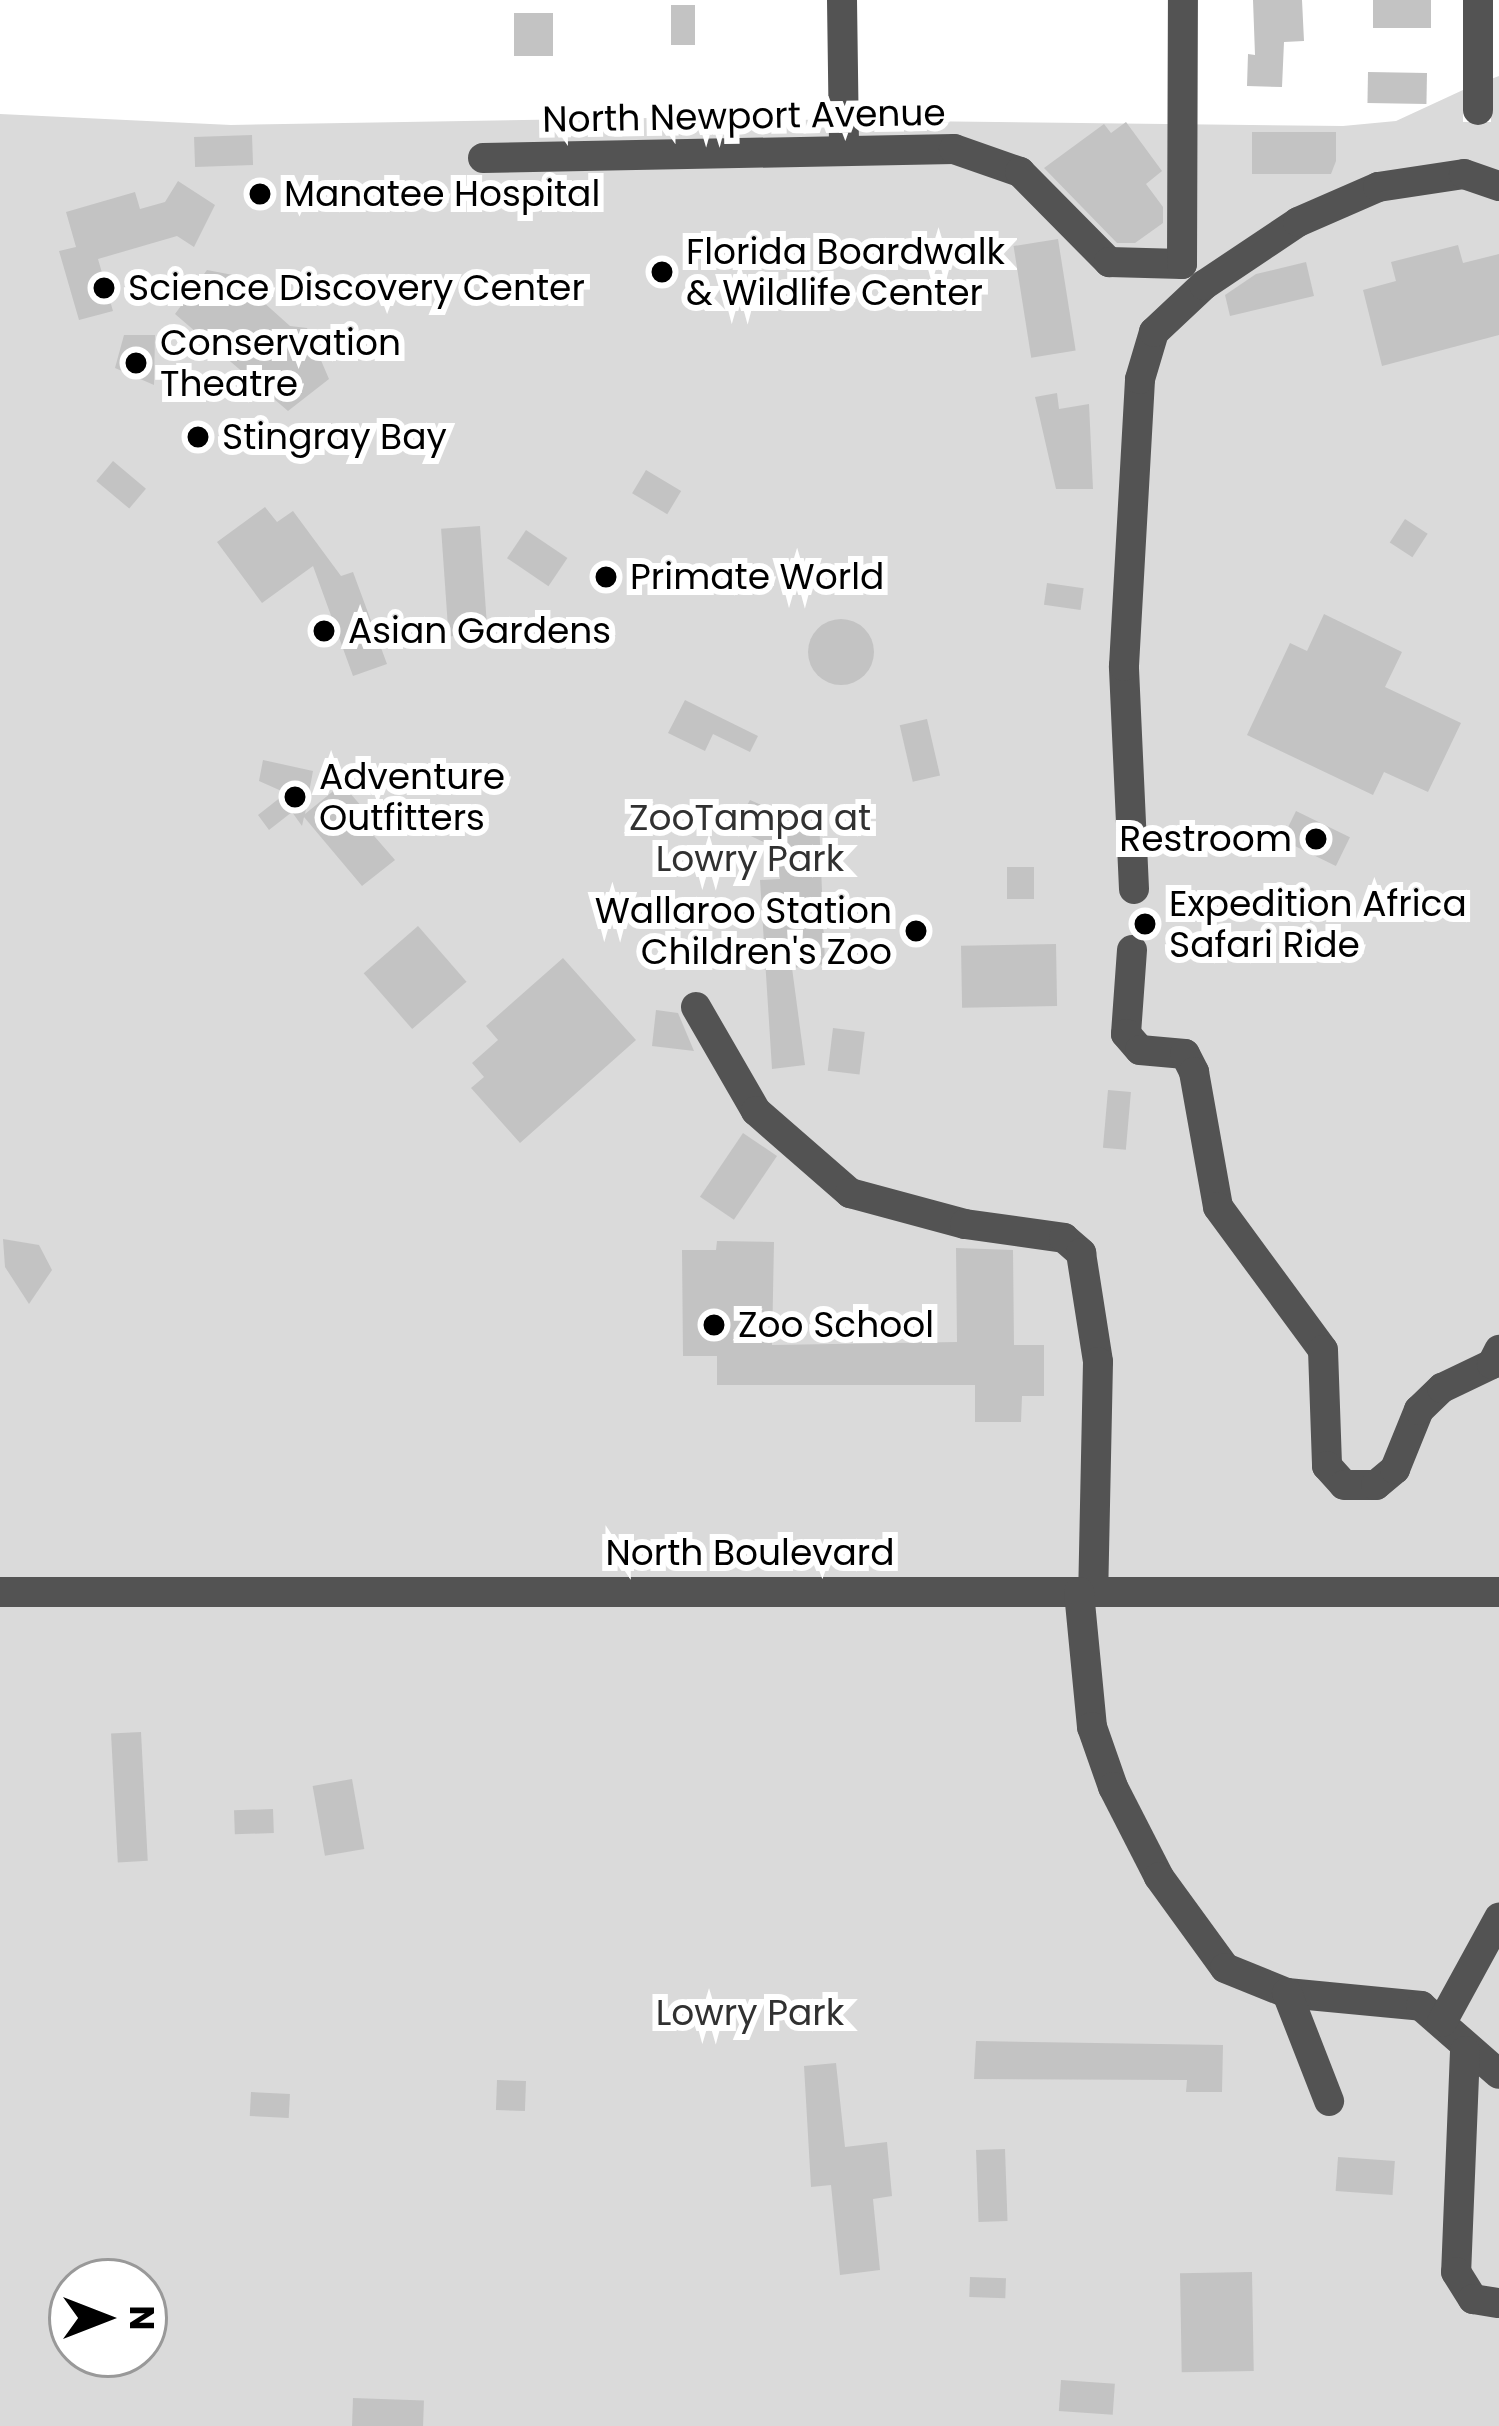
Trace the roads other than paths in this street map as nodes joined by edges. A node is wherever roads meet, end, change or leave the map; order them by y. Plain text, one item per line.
1 (842, 0) edge
2 (1183, 0) edge
3 (1478, 0) edge
4 (1478, 110) dead end
5 (844, 150) junction
6 (483, 158) dead end
7 (1499, 186) edge
8 (1134, 889) dead end
9 (1132, 950) dead end
10 (696, 1007) dead end
11 (1499, 1351) edge
12 (0, 1592) edge
13 (1086, 1592) junction
14 (1499, 1592) edge
15 (1499, 1918) edge
16 (1287, 1994) junction
17 (1442, 2022) junction
18 (1465, 2051) junction
19 (1499, 2074) edge
20 (1329, 2101) dead end
21 (1499, 2303) edge

1 - 5 street
2 - 5 street, North Newport Avenue
3 - 4 street
5 - 6 street, North Newport Avenue
7 - 8 street
9 - 11 street
10 - 13 street
12 - 13 street, North Boulevard
13 - 14 street, North Boulevard
13 - 16 street
15 - 17 street
16 - 17 street
16 - 20 street
17 - 18 street
18 - 19 street
18 - 21 street

